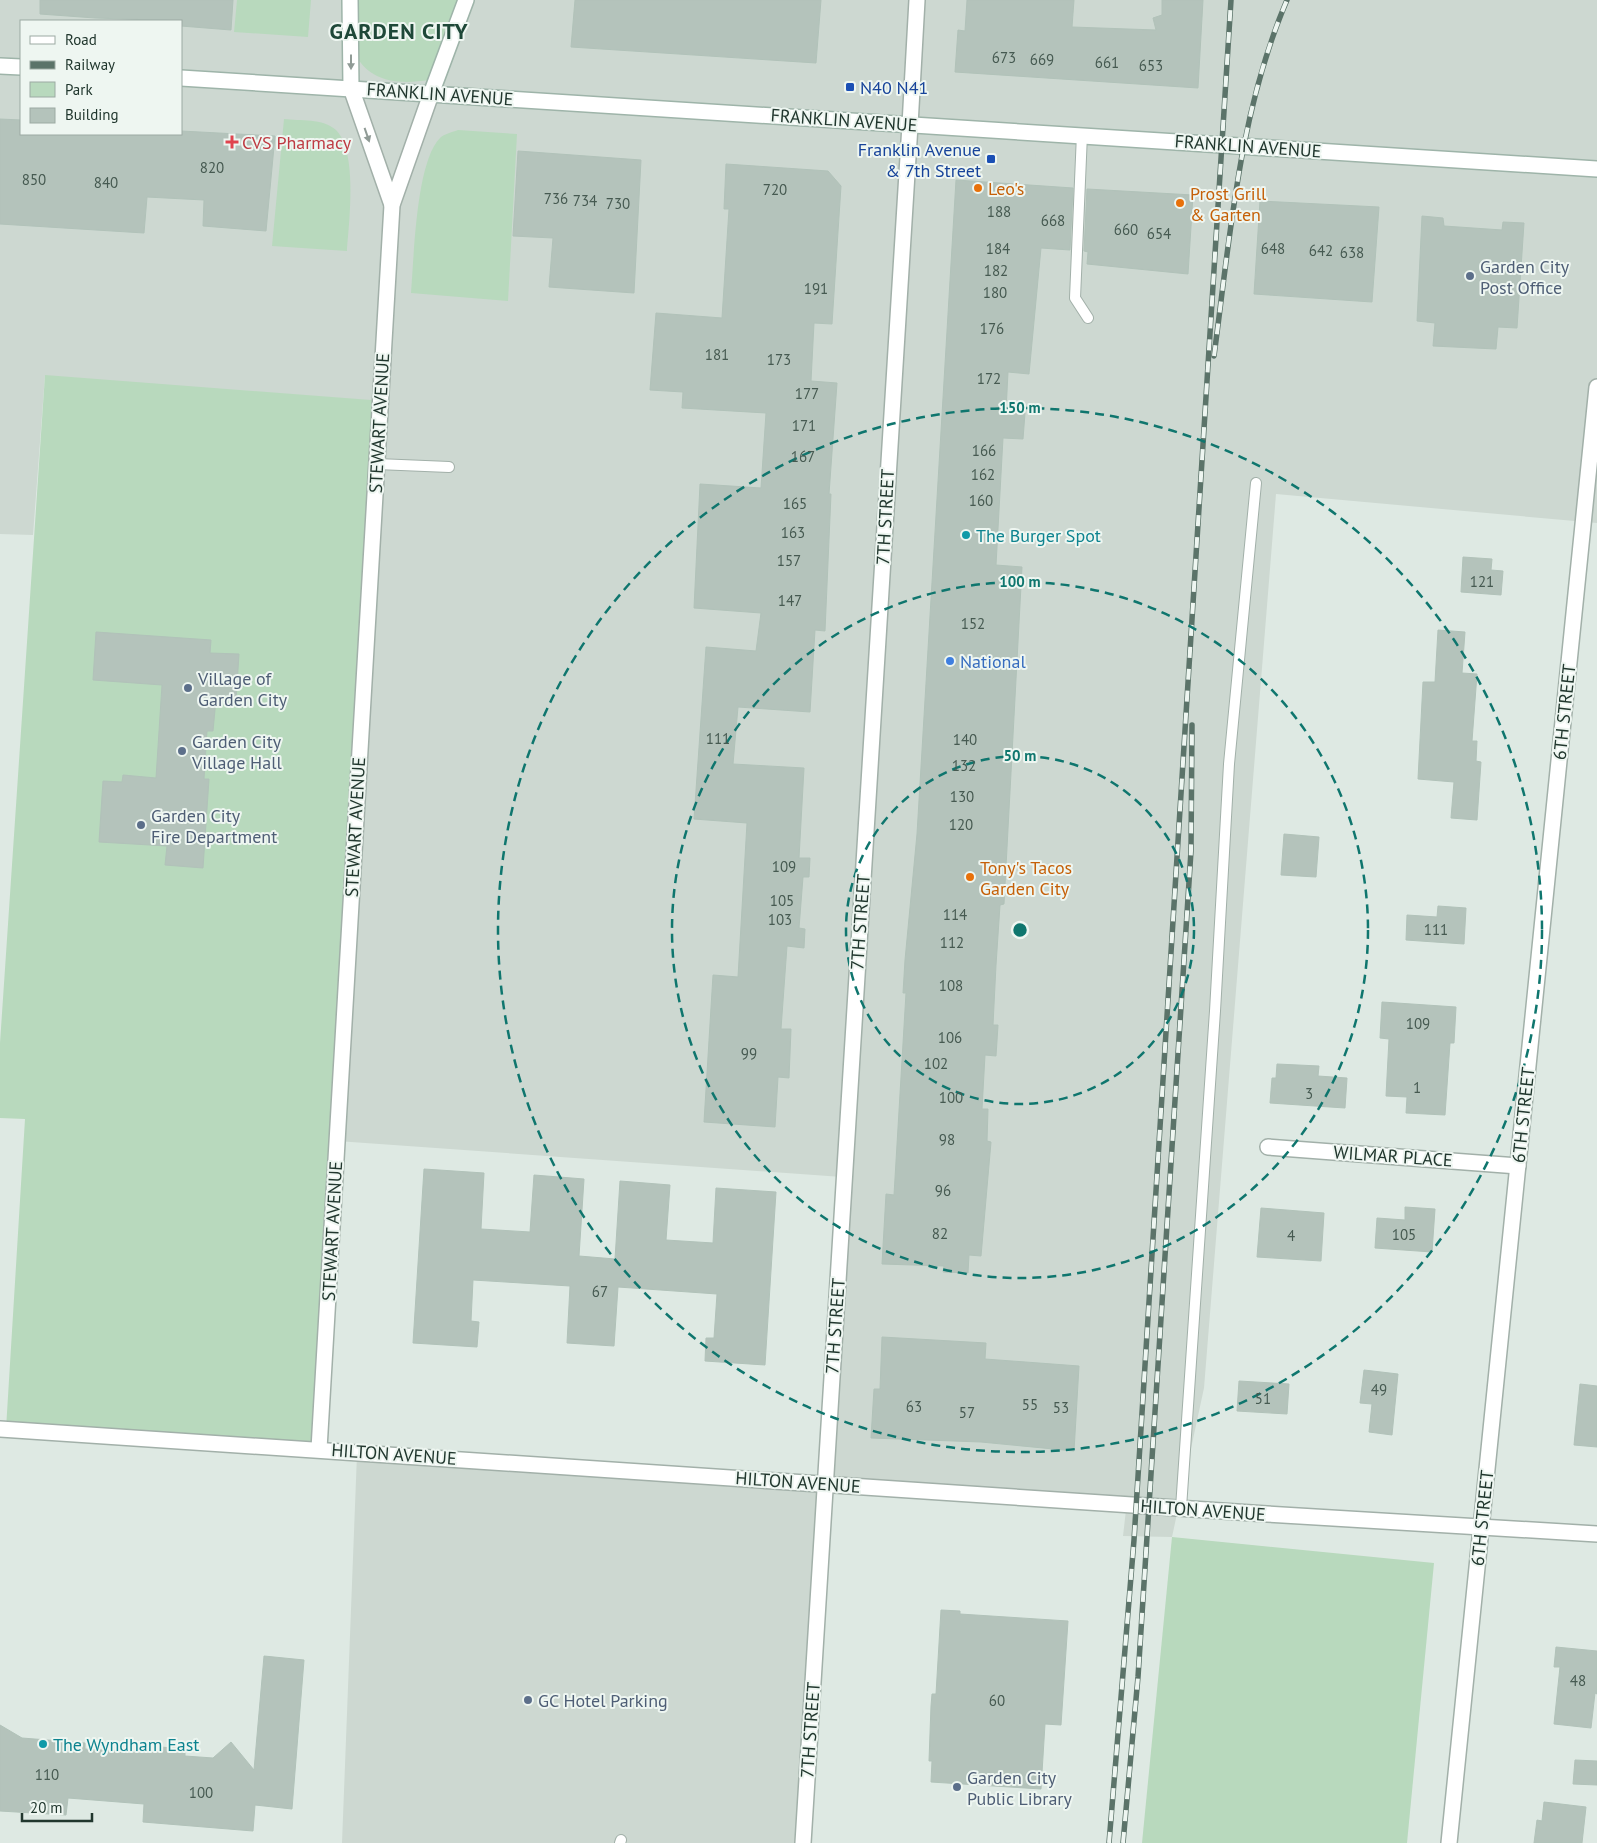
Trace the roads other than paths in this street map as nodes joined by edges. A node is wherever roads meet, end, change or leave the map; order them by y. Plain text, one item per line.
1 (350, 0) edge
2 (466, 0) edge
3 (917, 0) edge
4 (0, 66) edge
5 (20, 67) edge
6 (182, 78) edge
7 (351, 88) junction
8 (431, 94) junction
9 (910, 124) junction
10 (1082, 134) junction
11 (1597, 169) edge
12 (392, 205) junction
13 (1088, 318) dead end
14 (1597, 387) edge
15 (377, 464) junction
16 (449, 467) dead end
17 (1256, 484) dead end
18 (1268, 1146) dead end
19 (1518, 1166) junction
20 (0, 1429) edge
21 (319, 1449) junction
22 (826, 1483) junction
23 (1181, 1508) junction
24 (1482, 1526) junction
25 (1597, 1534) edge
26 (803, 1843) edge
27 (1449, 1843) edge

1 -> 7 street, STEWART AVENUE
2 - 8 street, STEWART AVENUE
3 - 9 street, 7TH STREET
4 - 5 street
6 - 7 street, FRANKLIN AVENUE
7 - 8 street, FRANKLIN AVENUE
7 -> 12 street, STEWART AVENUE
8 - 9 street, FRANKLIN AVENUE
8 - 12 street, STEWART AVENUE
9 - 10 street, FRANKLIN AVENUE
9 - 22 street, 7TH STREET
10 - 11 street, FRANKLIN AVENUE
10 - 13 lane
12 - 15 street, STEWART AVENUE
14 - 19 street, 6TH STREET
15 - 16 lane
15 - 21 street, STEWART AVENUE
17 - 23 lane
18 - 19 street, WILMAR PLACE
19 - 24 street, 6TH STREET
20 - 21 street, HILTON AVENUE
21 - 22 street, HILTON AVENUE
22 - 23 street, HILTON AVENUE
22 - 26 street, 7TH STREET
23 - 24 street, HILTON AVENUE
24 - 25 street, HILTON AVENUE
24 - 27 street, 6TH STREET

